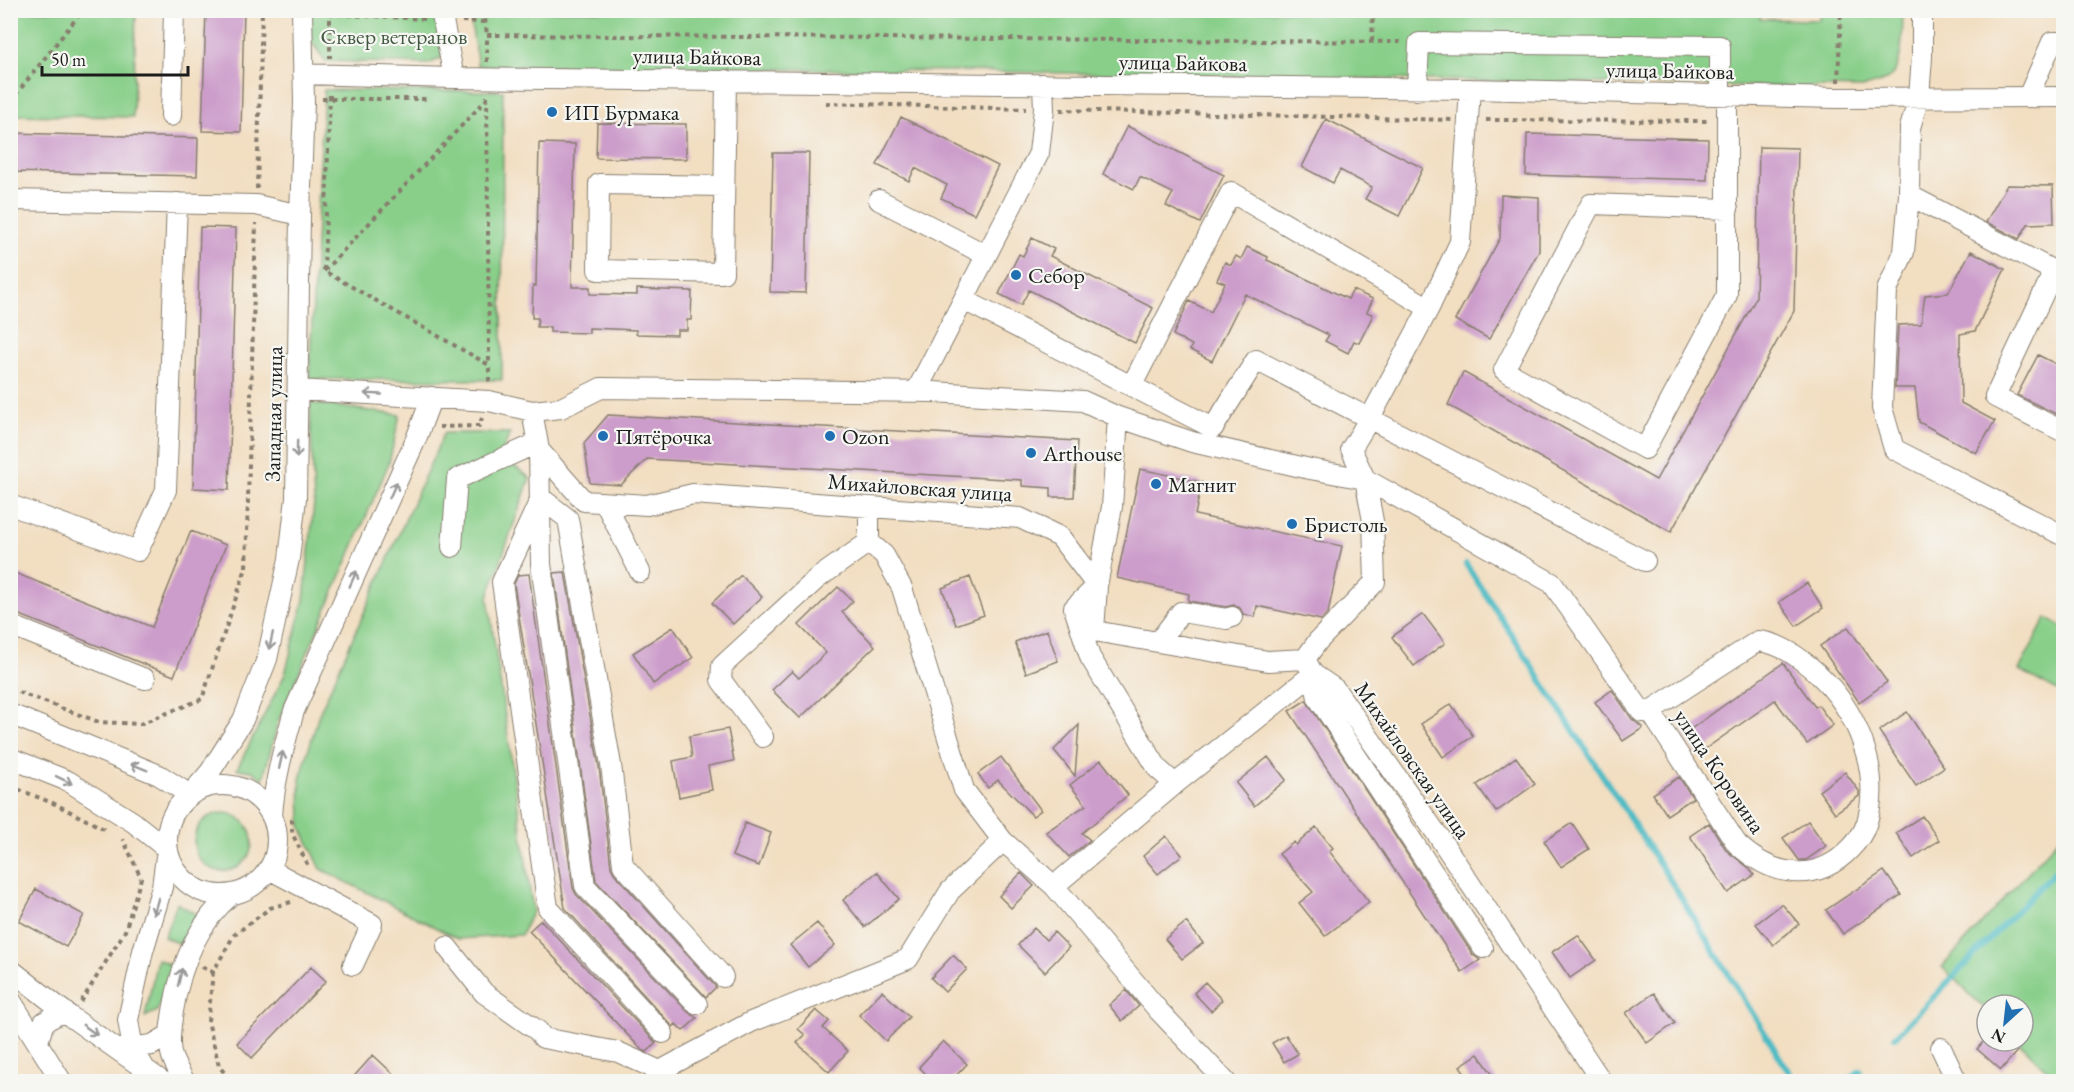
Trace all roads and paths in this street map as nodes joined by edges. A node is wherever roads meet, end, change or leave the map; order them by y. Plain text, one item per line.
1 (82, 10) edge
2 (174, 10) edge
3 (262, 10) edge
4 (302, 10) edge
5 (484, 10) edge
6 (1373, 10) edge
7 (1841, 10) edge
8 (1922, 10) edge
9 (330, 12) edge
10 (442, 15) edge
11 (485, 22) junction
12 (487, 35) junction
13 (1372, 41) junction
14 (2064, 42) edge
15 (1419, 43) junction
16 (303, 74) junction
17 (330, 76) junction
18 (487, 77) junction
19 (453, 78) junction
20 (726, 80) junction
21 (1043, 84) junction
22 (1470, 89) junction
23 (1418, 90) junction
24 (1724, 95) junction
25 (1919, 96) junction
26 (2028, 97) junction
27 (2064, 97) edge
28 (330, 98) junction
29 (1837, 98) junction
30 (431, 99) dead end
31 (475, 99) dead end
32 (486, 99) junction
33 (498, 99) dead end
34 (10, 102) edge
35 (304, 102) junction
36 (820, 103) dead end
37 (1044, 109) junction
38 (171, 116) dead end
39 (1468, 120) junction
40 (1728, 121) junction
41 (724, 186) junction
42 (1909, 195) junction
43 (10, 200) edge
44 (879, 200) dead end
45 (177, 203) junction
46 (256, 205) junction
47 (1728, 209) junction
48 (300, 214) junction
49 (986, 255) junction
50 (324, 271) junction
51 (2059, 274) edge
52 (964, 300) junction
53 (1429, 308) junction
54 (489, 366) junction
55 (1132, 385) junction
56 (298, 390) junction
57 (916, 392) junction
58 (432, 397) junction
59 (489, 400) junction
60 (531, 411) junction
61 (1119, 417) junction
62 (1370, 418) junction
63 (438, 428) dead end
64 (2064, 432) edge
65 (538, 447) junction
66 (1365, 479) junction
67 (540, 498) junction
68 (605, 503) junction
69 (10, 506) edge
70 (869, 507) junction
71 (2064, 536) edge
72 (869, 542) junction
73 (452, 547) dead end
74 (1645, 561) dead end
75 (640, 572) dead end
76 (1097, 586) junction
77 (1232, 617) dead end
78 (10, 625) edge
79 (1159, 641) junction
80 (1309, 667) junction
81 (145, 679) dead end
82 (10, 688) edge
83 (1650, 711) junction
84 (10, 714) edge
85 (763, 737) dead end
86 (10, 758) edge
87 (1175, 784) junction
88 (10, 786) edge
89 (190, 795) junction
90 (292, 813) dead end
91 (272, 817) junction
92 (1003, 841) junction
93 (167, 849) junction
94 (269, 869) junction
95 (301, 886) junction
96 (1054, 886) junction
97 (232, 894) junction
98 (125, 931) junction
99 (146, 940) junction
100 (447, 947) dead end
101 (1483, 948) dead end
102 (186, 959) junction
103 (353, 965) dead end
104 (10, 969) edge
105 (213, 972) junction
106 (723, 977) dead end
107 (10, 999) edge
108 (697, 1004) dead end
109 (72, 1007) junction
110 (663, 1033) dead end
111 (169, 1035) junction
112 (38, 1042) junction
113 (1941, 1047) dead end
114 (125, 1049) junction
115 (62, 1082) edge
116 (163, 1082) edge
117 (185, 1082) edge
118 (232, 1082) edge
119 (1227, 1082) edge
120 (1602, 1082) edge
121 (1957, 1082) edge

1 - 34 path
2 - 38 street
3 - 46 path
4 - 16 street, Западная улица
5 - 11 path
6 - 13 path
7 - 29 path
8 - 25 street
9 - 10 path
9 - 17 path
10 - 11 path
10 - 19 street
11 - 12 path
12 - 13 path
12 - 18 path
13 - 15 path
14 - 26 street
15 - 23 street
15 - 24 street
16 - 17 street, улица Байкова
16 - 35 street, Западная улица
17 - 19 street, улица Байкова
17 - 28 path
18 - 19 street, улица Байкова
18 - 20 street, улица Байкова
18 - 32 path
20 - 21 street, улица Байкова
20 - 41 street
21 - 23 street, улица Байкова
21 - 37 street
22 - 23 street, улица Байкова
22 - 24 street, улица Байкова
22 - 39 street
24 - 29 street, улица Байкова
24 - 40 street
25 - 26 street, улица Байкова
25 - 29 street, улица Байкова
25 - 42 street
26 - 27 street, улица Байкова
28 - 30 path
28 - 35 path
28 - 50 path
31 - 32 path
32 - 33 path
32 - 50 path
32 - 54 path
35 - 48 street, Западная улица
36 - 37 path
37 - 39 path
37 - 49 street
39 - 40 path
39 - 53 street
40 - 47 street
41 - 41 street
42 - 51 street
42 - 71 street
43 - 45 street
44 - 49 street
45 - 46 street
45 - 69 street
46 - 48 street
46 - 82 path
47 - 47 street
48 - 56 street, Западная улица
49 - 52 street
50 - 54 path
51 - 64 street
52 - 55 street
52 - 57 street
53 - 55 street
53 - 62 street
54 - 59 path
55 - 62 street
58 -> 56 street
56 -> 89 street, Западная улица
57 - 60 street, улица Коровина
57 - 61 street, улица Коровина
58 - 59 street
91 -> 58 street
59 - 60 street
59 - 63 path
60 - 65 street
61 - 66 street, улица Коровина
61 - 76 street
62 - 66 street
62 - 74 street
65 - 67 street
65 - 68 street, Михайловская улица
65 - 73 street
66 - 80 street
66 - 83 street, улица Коровина
67 - 106 street
67 - 108 street
67 - 110 street
68 - 70 street, Михайловская улица
68 - 75 street
70 - 72 street
70 - 76 street, Михайловская улица
72 - 85 street
72 - 92 street
76 - 79 street
76 - 87 street
77 - 79 street
78 - 81 street
79 - 80 street
80 - 87 street
80 - 101 street
80 - 120 street, Михайловская улица
83 - 83 street, улица Коровина
89 -> 84 street
86 -> 93 street
87 - 96 street
88 - 98 path
89 - 91 street
89 - 93 street
90 - 95 path
91 - 94 street
92 - 96 street
92 - 100 street
93 - 97 street
93 -> 99 street
94 - 95 street
94 - 97 street
95 - 103 street
95 - 105 path
96 - 119 street
97 - 102 street
98 - 99 path
98 - 109 path
99 - 114 street
102 - 105 path
111 -> 102 street
104 - 109 street
105 - 118 path
107 - 112 street
109 - 112 street
109 -> 114 street
111 - 114 street
111 - 117 street
112 - 115 street
113 - 121 street
114 - 116 street

